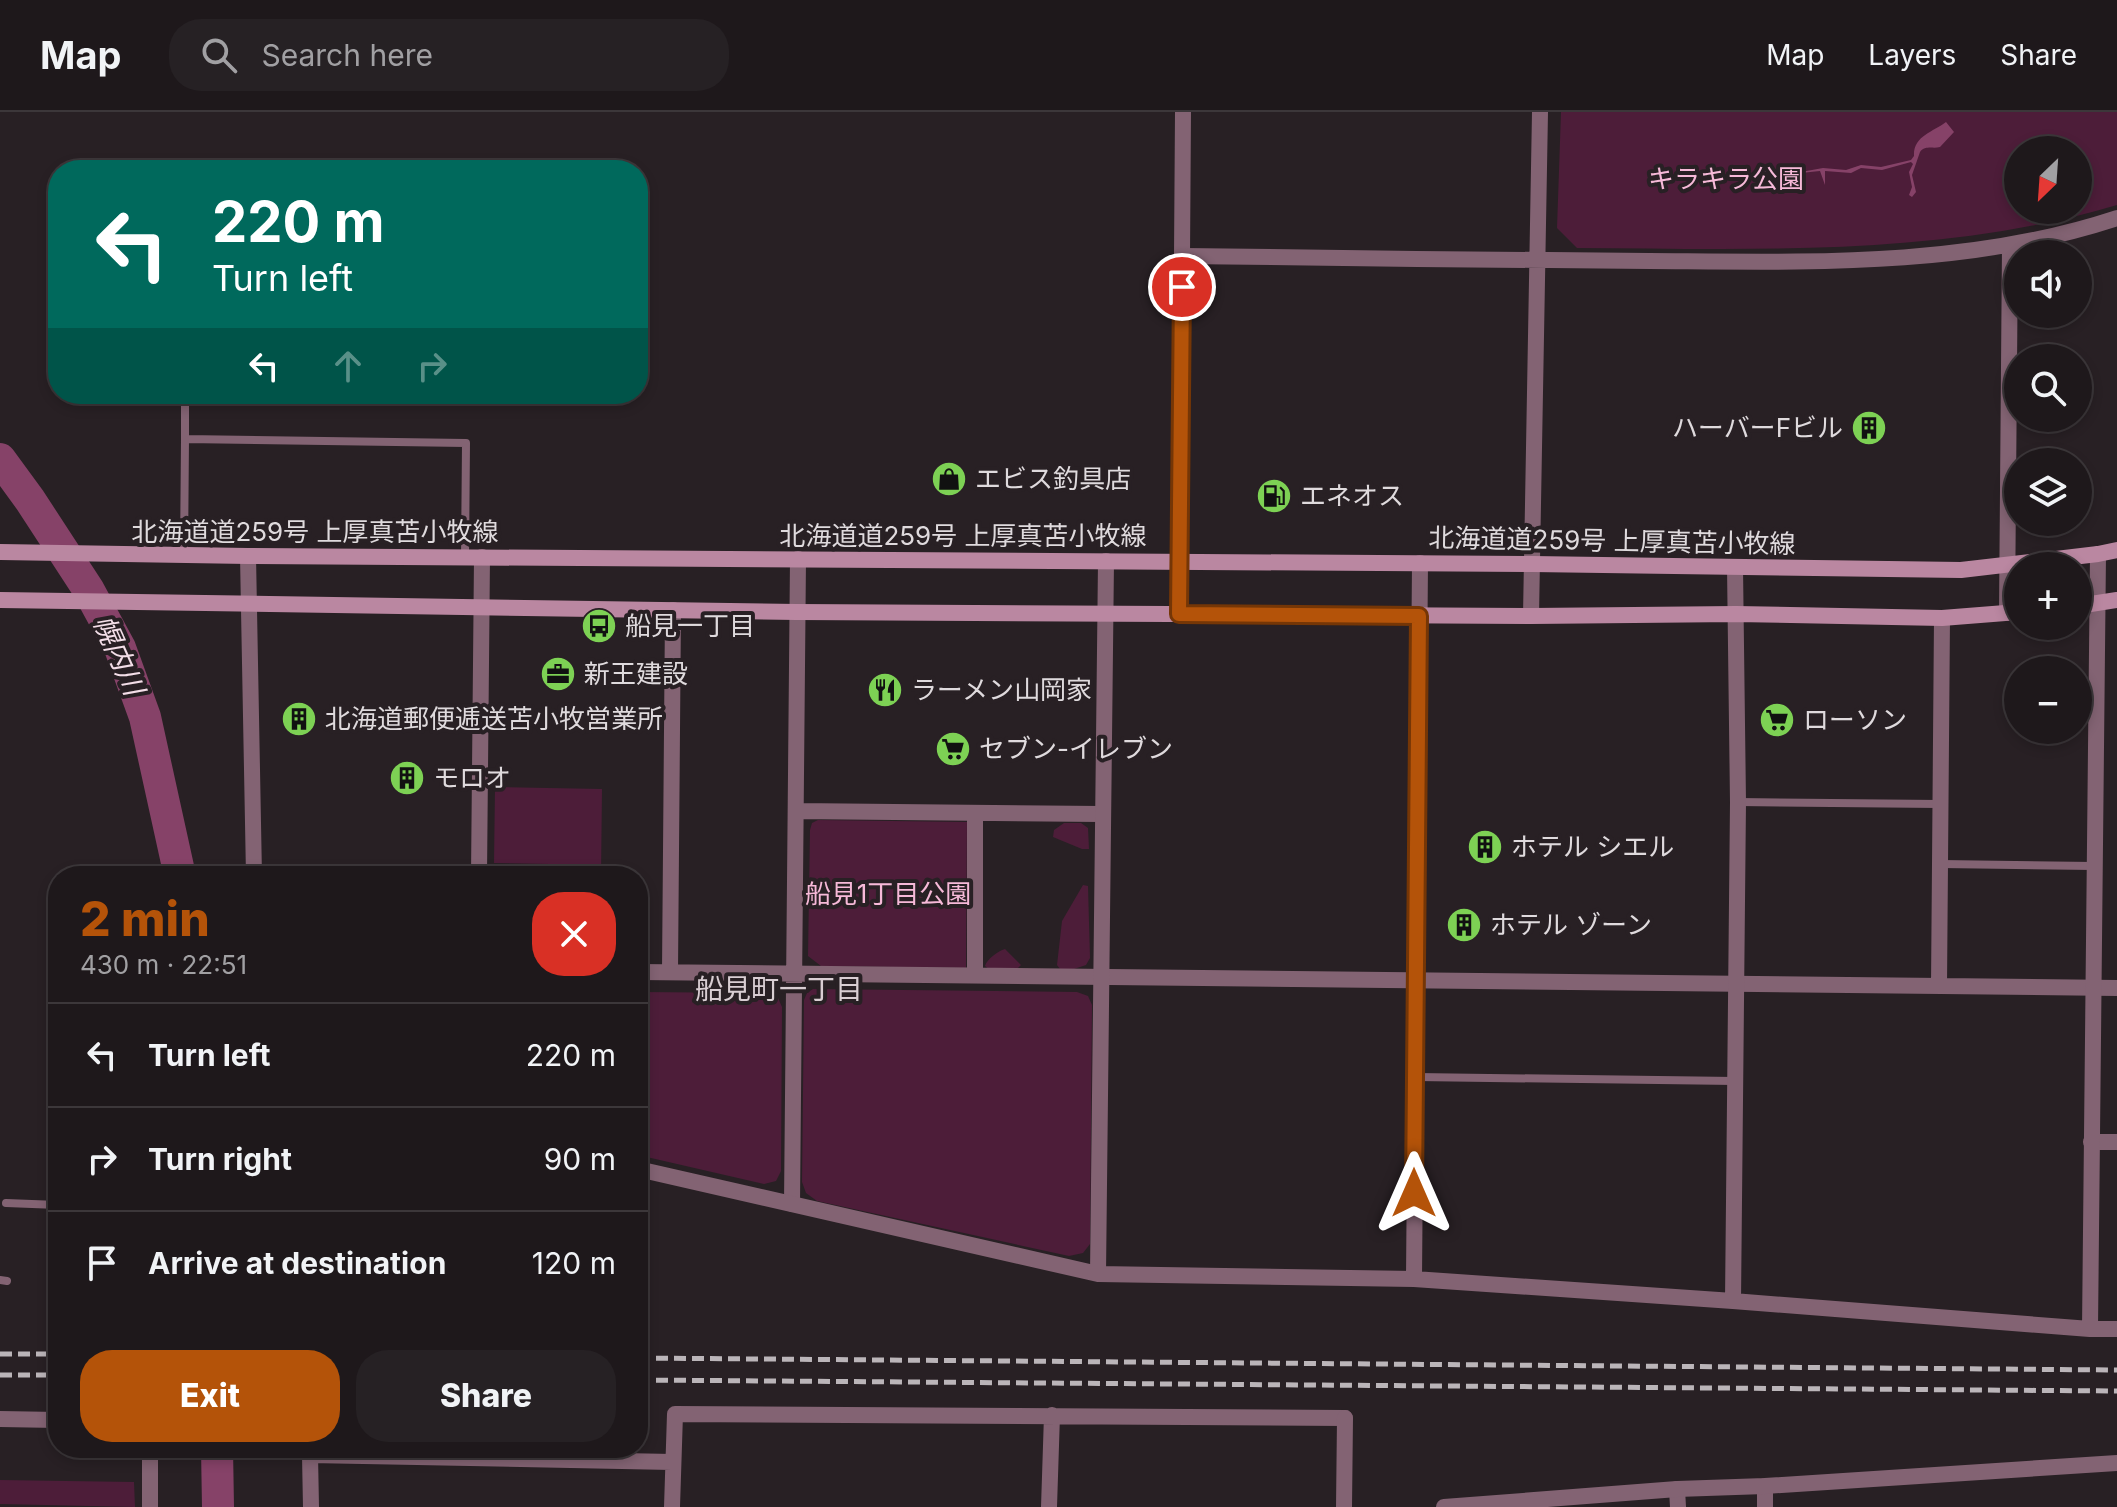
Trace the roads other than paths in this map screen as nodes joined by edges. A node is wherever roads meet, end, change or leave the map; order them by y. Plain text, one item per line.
1 (1183, 112) edge
2 (1540, 112) edge
3 (2117, 218) edge
4 (2030, 240) edge
5 (2004, 246) edge
6 (1182, 256) junction
7 (1537, 260) junction
8 (2009, 328) edge
9 (185, 404) edge
10 (185, 439) junction
11 (2117, 550) edge
12 (0, 552) edge
13 (2007, 552) edge
14 (2098, 554) junction
15 (2092, 555) edge
16 (184, 556) junction
17 (248, 556) junction
18 (473, 557) junction
19 (798, 559) junction
20 (1106, 561) junction
21 (1180, 561) junction
22 (1420, 563) junction
23 (1532, 564) junction
24 (2004, 566) edge
25 (1735, 567) junction
26 (0, 600) edge
27 (2117, 600) edge
28 (249, 603) junction
29 (2097, 604) junction
30 (2092, 605) edge
31 (481, 607) junction
32 (673, 610) junction
33 (797, 612) junction
34 (1105, 614) junction
35 (1179, 614) junction
36 (1736, 614) junction
37 (2004, 614) edge
38 (1419, 616) junction
39 (1531, 616) junction
40 (1942, 618) junction
41 (1738, 802) junction
42 (1940, 804) junction
43 (796, 811) junction
44 (975, 813) junction
45 (1101, 814) junction
46 (1940, 864) junction
47 (254, 866) edge
48 (479, 866) edge
49 (2094, 866) junction
50 (648, 972) edge
51 (670, 972) junction
52 (794, 973) junction
53 (975, 975) junction
54 (1100, 977) junction
55 (1416, 981) junction
56 (1736, 984) junction
57 (1939, 986) junction
58 (2093, 988) junction
59 (2117, 988) edge
60 (1415, 1077) junction
61 (1735, 1081) junction
62 (2091, 1142) junction
63 (2117, 1142) edge
64 (648, 1171) edge
65 (6, 1203) dead end
66 (792, 1204) junction
67 (48, 1205) edge
68 (1098, 1274) junction
69 (1414, 1279) junction
70 (1733, 1301) junction
71 (2090, 1329) junction
72 (2117, 1329) edge
73 (1052, 1415) junction
74 (0, 1419) edge
75 (48, 1420) edge
76 (150, 1458) edge
77 (310, 1458) edge
78 (465, 1458) edge
79 (672, 1462) junction
80 (2117, 1463) edge
81 (1765, 1486) junction
82 (1677, 1489) junction
83 (150, 1507) edge
84 (311, 1507) edge
85 (672, 1507) edge
86 (1049, 1507) edge
87 (1344, 1507) edge
88 (1444, 1507) edge
89 (1678, 1507) edge
90 (1765, 1507) edge

1 - 6 street
2 - 7 street
3 - 4 street
5 - 7 street
6 - 7 street
6 - 21 street
7 - 23 street
8 - 13 street
9 - 10 lane
10 - 16 lane
10 - 18 lane
11 - 14 main road, 北海道道259号 上厚真苫小牧線
12 - 16 main road, 北海道道259号 上厚真苫小牧線
14 - 15 main road, 北海道道259号 上厚真苫小牧線
14 - 29 street
16 - 17 main road, 北海道道259号 上厚真苫小牧線
17 - 18 main road, 北海道道259号 上厚真苫小牧線
17 - 28 street
18 - 19 main road, 北海道道259号 上厚真苫小牧線
18 - 31 street
19 - 20 main road, 北海道道259号 上厚真苫小牧線
19 - 33 street
20 - 21 main road, 北海道道259号 上厚真苫小牧線
20 - 34 street
21 - 22 main road, 北海道道259号 上厚真苫小牧線
21 - 35 street
22 - 23 main road, 北海道道259号 上厚真苫小牧線
22 - 38 street
23 - 25 main road, 北海道道259号 上厚真苫小牧線
23 - 39 street
24 - 25 main road, 北海道道259号 上厚真苫小牧線
25 - 36 street
26 - 28 main road
27 - 29 main road
28 - 31 main road
28 - 47 street
29 - 30 main road
29 - 49 street
31 - 32 main road
31 - 48 street
32 - 33 main road
32 - 51 street
33 - 34 main road
33 - 43 street
34 - 35 main road
34 - 45 street
35 - 38 main road
36 - 39 main road
36 - 40 main road
36 - 41 street
37 - 40 main road
38 - 39 main road
38 - 55 street
40 - 42 street
41 - 42 lane
41 - 56 street
42 - 46 street
43 - 44 street
43 - 52 street
44 - 45 street
44 - 53 street
45 - 54 street
46 - 49 lane
46 - 57 street
49 - 58 street
50 - 51 street
51 - 52 street
52 - 53 street
52 - 66 street
53 - 54 street
54 - 55 street
54 - 68 street
55 - 56 street
55 - 60 street
56 - 57 street
56 - 61 street
57 - 58 street
58 - 59 street
58 - 62 street
60 - 61 lane
60 - 69 street
61 - 70 street
62 - 63 street
62 - 71 street
64 - 66 street
65 - 67 lane
66 - 68 street
68 - 69 street
69 - 70 street
70 - 71 street
71 - 72 street
73 - 79 street
73 - 86 street
73 - 87 street
74 - 75 street
76 - 83 street
77 - 84 street
78 - 79 street
79 - 85 street
80 - 81 street
81 - 82 street
81 - 90 street
82 - 88 street
82 - 89 street

